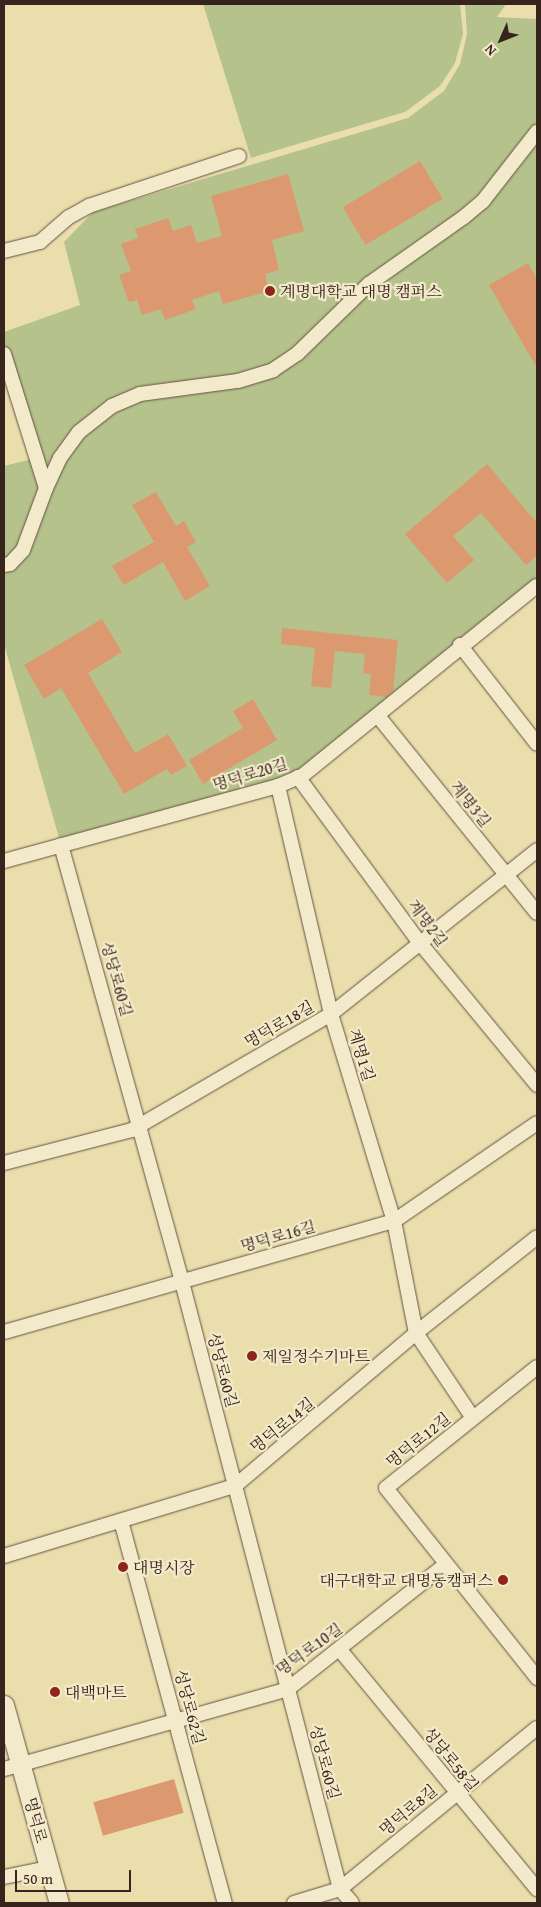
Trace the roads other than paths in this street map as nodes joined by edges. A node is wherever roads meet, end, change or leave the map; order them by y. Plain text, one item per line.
1 (537, 132) edge
2 (239, 156) dead end
3 (4, 251) edge
4 (4, 354) edge
5 (46, 488) junction
6 (4, 565) edge
7 (537, 586) edge
8 (460, 645) junction
9 (378, 716) junction
10 (537, 744) edge
11 (298, 777) junction
12 (278, 786) junction
13 (61, 845) junction
14 (537, 850) edge
15 (4, 861) edge
16 (506, 875) junction
17 (537, 913) edge
18 (420, 943) junction
19 (331, 1014) junction
20 (537, 1085) edge
21 (537, 1123) edge
22 (140, 1125) junction
23 (4, 1163) edge
24 (394, 1222) junction
25 (537, 1237) edge
26 (182, 1282) junction
27 (4, 1332) edge
28 (416, 1334) junction
29 (537, 1367) edge
30 (473, 1418) junction
31 (235, 1486) junction
32 (121, 1521) junction
33 (4, 1556) edge
34 (446, 1564) junction
35 (340, 1650) junction
36 (537, 1678) edge
37 (288, 1689) junction
38 (4, 1705) edge
39 (176, 1722) junction
40 (537, 1728) edge
41 (12, 1767) edge
42 (456, 1793) junction
43 (49, 1868) junction
44 (4, 1877) edge
45 (537, 1888) edge
46 (340, 1889) junction
47 (59, 1903) edge
48 (225, 1903) edge
49 (294, 1903) edge
50 (352, 1903) edge

1 - 5 street
2 - 3 street
4 - 5 street
5 - 6 street
7 - 8 street, 명덕로20길
8 - 9 street, 명덕로20길
8 - 10 street
9 - 11 street, 명덕로20길
9 - 16 street, 계명3길
11 - 12 street, 명덕로20길
11 - 18 street, 계명2길
12 - 13 street, 명덕로20길
12 - 19 street, 계명1길
13 - 15 street, 명덕로20길
13 - 22 street, 성당로60길
14 - 16 street, 명덕로18길
16 - 17 street, 계명3길
16 - 18 street, 명덕로18길
18 - 19 street, 명덕로18길
18 - 20 street, 계명2길
19 - 22 street, 명덕로18길
19 - 24 street, 계명1길
21 - 24 street, 명덕로16길
22 - 23 street, 명덕로18길
22 - 26 street, 성당로60길
24 - 26 street, 명덕로16길
24 - 28 street, 계명1길
25 - 28 street, 명덕로14길
26 - 27 street, 명덕로16길
26 - 31 street, 성당로60길
28 - 30 street, 명덕로12길
28 - 31 street, 명덕로14길
29 - 30 street, 명덕로12길
30 - 34 street, 명덕로12길
31 - 32 street, 명덕로14길
31 - 37 street, 성당로60길
32 - 33 street, 명덕로14길
32 - 39 street, 성당로62길
34 - 35 street, 명덕로10길
34 - 36 street
35 - 37 street, 명덕로10길
35 - 42 street, 성당로58길
37 - 39 street, 명덕로10길
37 - 46 street, 성당로60길
38 - 41 main road, 명덕로
39 - 41 street, 명덕로10길
39 - 48 street, 성당로62길
40 - 42 street, 명덕로8길
41 - 43 main road, 명덕로
42 - 45 street, 성당로58길
42 - 46 street, 명덕로8길
43 - 44 street
43 - 47 main road, 명덕로
46 - 49 street, 명덕로8길
46 - 50 street, 성당로60길

